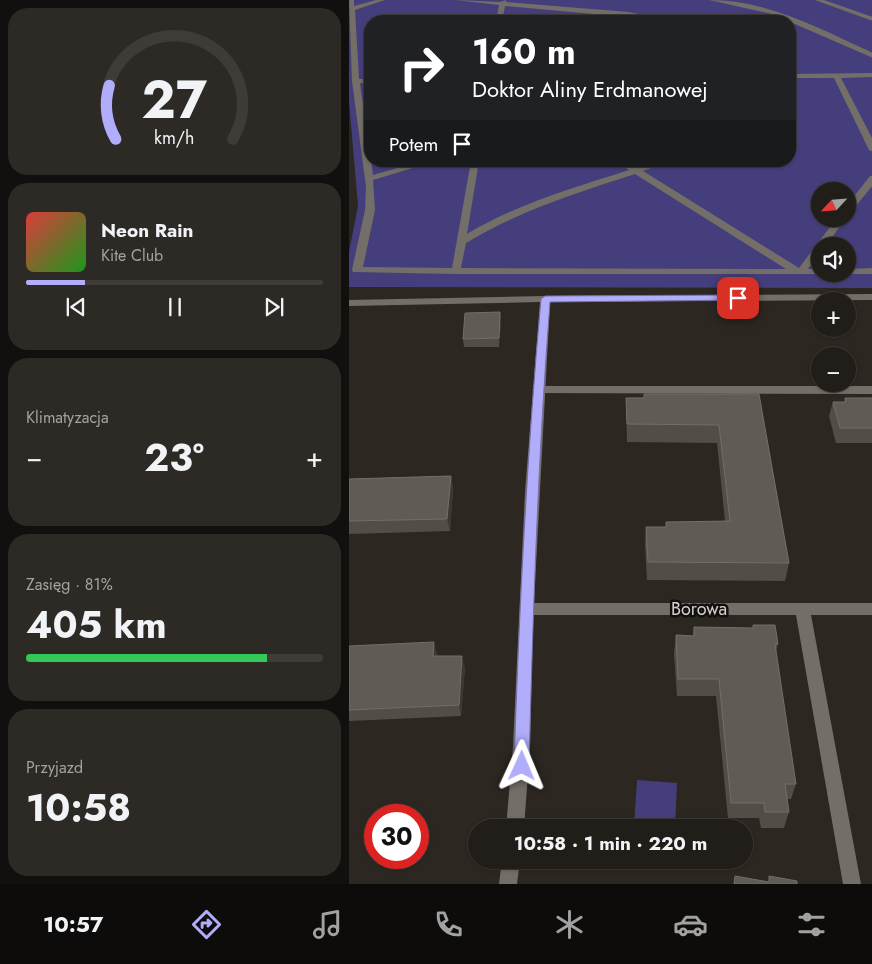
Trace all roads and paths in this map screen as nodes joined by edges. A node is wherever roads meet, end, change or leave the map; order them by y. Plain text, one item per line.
1 (351, 0) edge
2 (381, 0) edge
3 (458, 0) edge
4 (712, 0) edge
5 (818, 0) edge
6 (503, 2) edge
7 (352, 9) junction
8 (500, 15) edge
9 (635, 15) edge
10 (781, 15) edge
11 (872, 19) edge
12 (796, 21) edge
13 (872, 56) edge
14 (872, 75) edge
15 (796, 76) edge
16 (837, 76) junction
17 (356, 81) junction
18 (364, 81) edge
19 (364, 141) edge
20 (872, 150) edge
21 (367, 167) edge
22 (411, 167) edge
23 (474, 167) edge
24 (630, 167) edge
25 (648, 167) edge
26 (636, 171) junction
27 (872, 178) edge
28 (369, 179) junction
29 (857, 198) edge
30 (461, 242) junction
31 (811, 257) edge
32 (456, 271) junction
33 (872, 271) edge
34 (799, 272) junction
35 (811, 272) edge
36 (856, 272) edge
37 (872, 298) edge
38 (545, 299) junction
39 (349, 303) edge
40 (538, 390) junction
41 (872, 390) edge
42 (526, 609) junction
43 (801, 609) junction
44 (872, 609) edge
45 (516, 819) edge
46 (510, 869) edge
47 (508, 884) edge
48 (852, 884) edge

1 - 7 street
2 - 7 street
3 - 6 street
4 - 10 street
5 - 11 street
6 - 8 street
6 - 9 street
7 - 17 street
12 - 13 street
14 - 16 street
15 - 16 street
16 - 20 street
17 - 18 street
17 - 19 street
21 - 28 street
22 - 28 street
23 - 30 street
24 - 26 street
25 - 26 street
26 - 30 street
26 - 34 street
27 - 29 street
28 - 32 street
30 - 32 street
31 - 34 street
32 - 34 street
33 - 36 street
34 - 35 street
37 - 38 street
38 - 39 street
38 - 40 street
40 - 41 street
40 - 42 street
42 - 43 street, Borowa
42 - 45 street
43 - 44 street, Borowa
43 - 48 street
46 - 47 street

